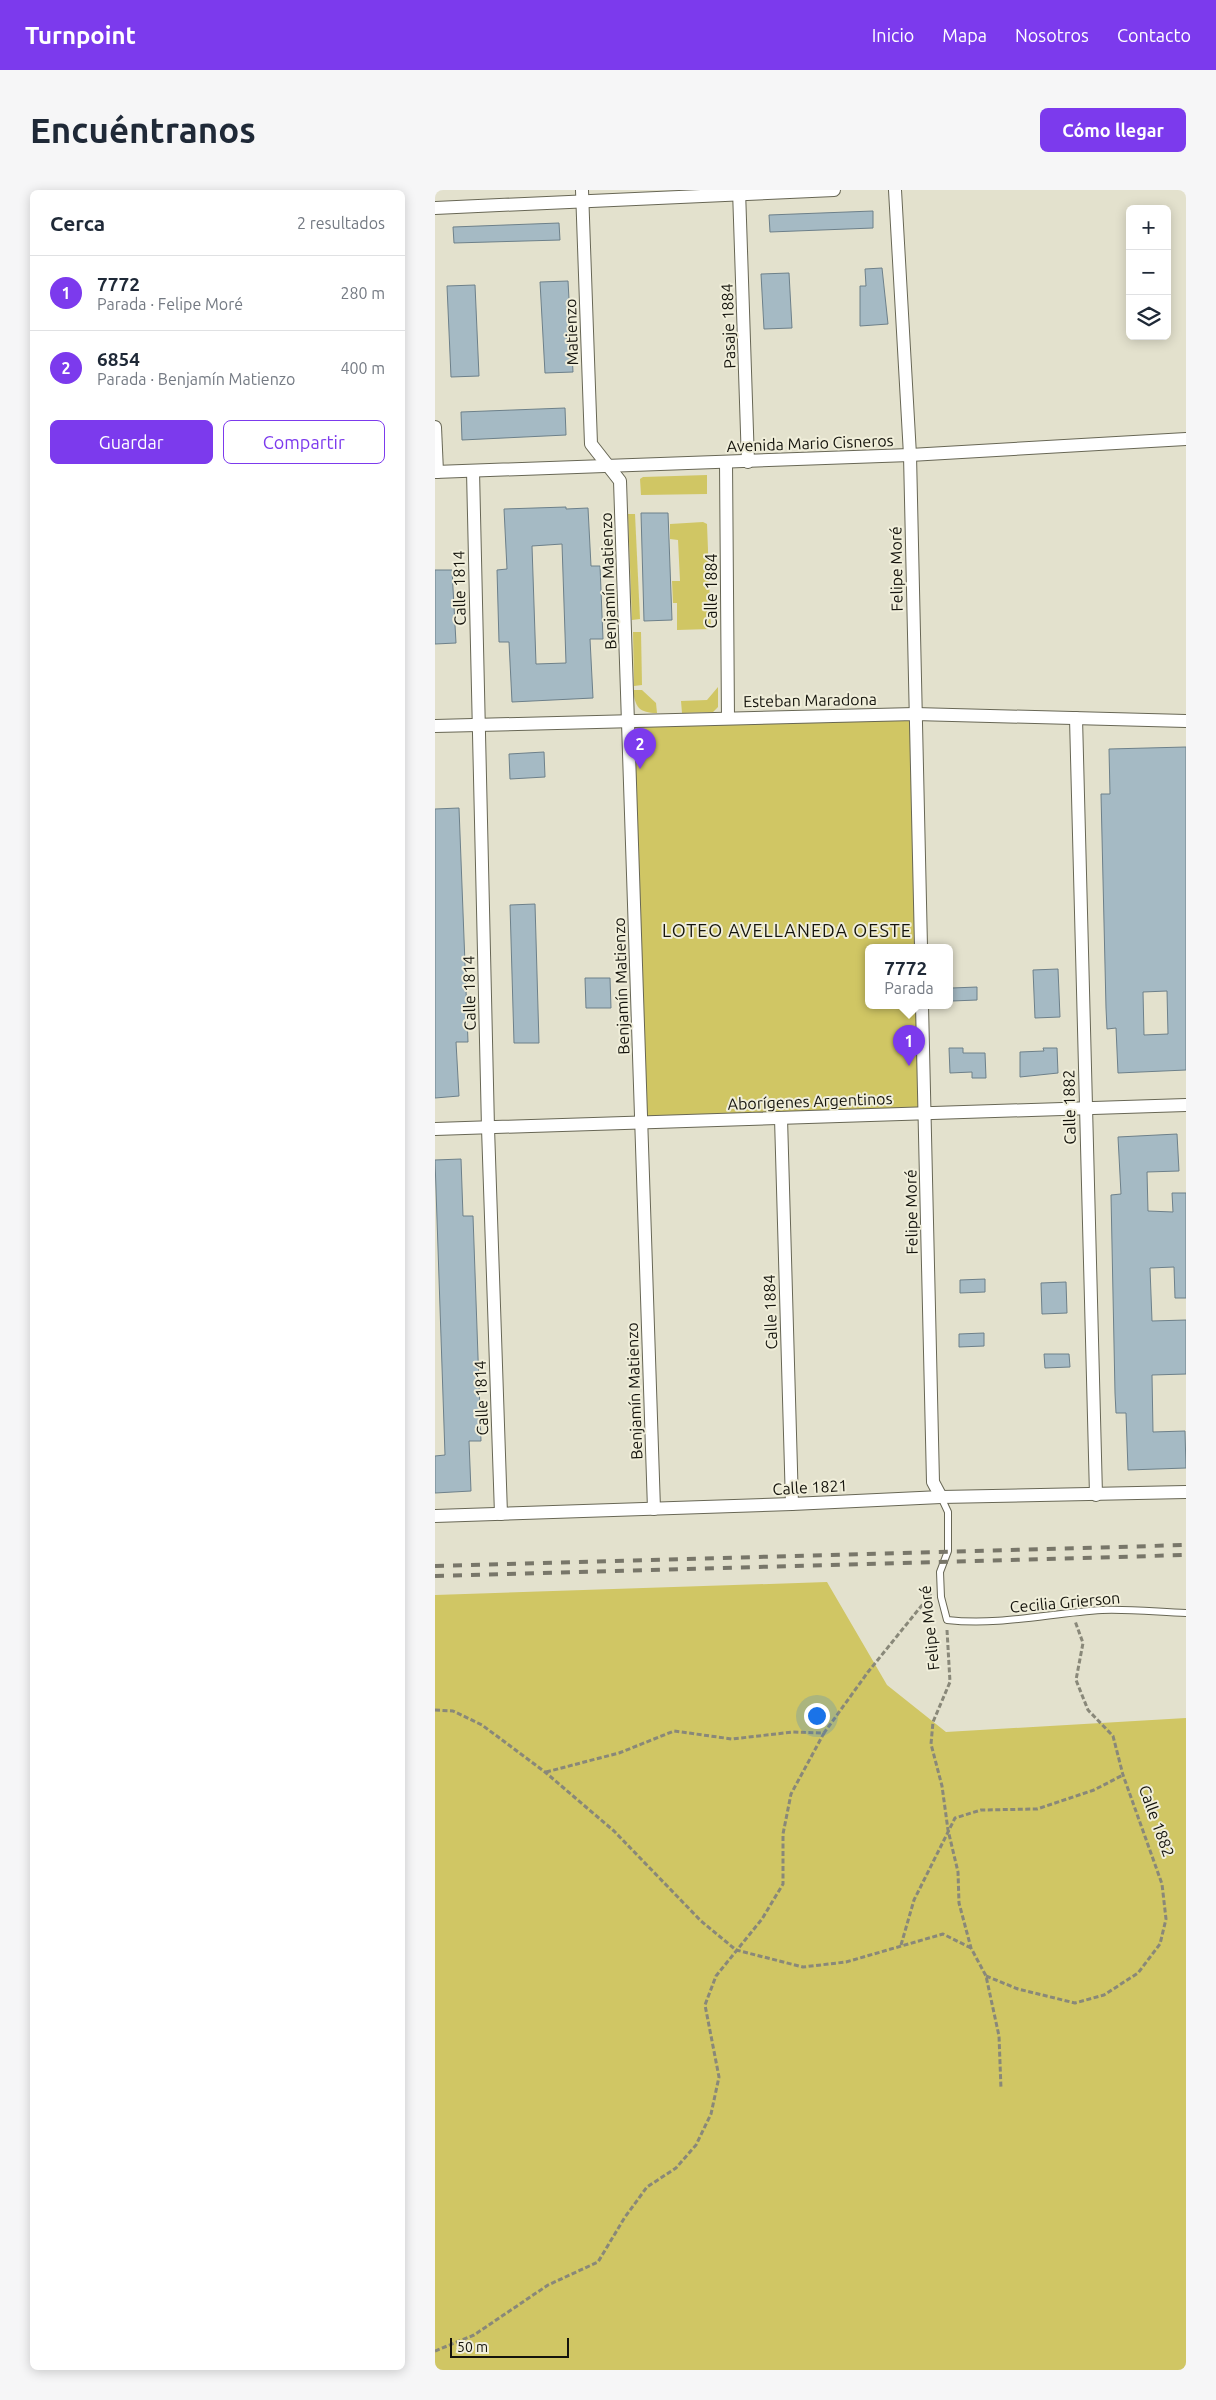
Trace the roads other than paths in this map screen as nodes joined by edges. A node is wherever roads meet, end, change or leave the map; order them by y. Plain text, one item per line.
1 (835, 190) edge
2 (895, 190) edge
3 (740, 192) edge
4 (582, 196) edge
5 (435, 208) edge
6 (435, 427) edge
7 (1186, 439) edge
8 (910, 455) junction
9 (726, 462) junction
10 (748, 462) junction
11 (609, 466) junction
12 (473, 471) junction
13 (436, 472) edge
14 (915, 714) junction
15 (727, 718) junction
16 (1076, 718) junction
17 (629, 721) junction
18 (1186, 721) edge
19 (479, 725) junction
20 (435, 726) edge
21 (921, 944) edge
22 (922, 1009) edge
23 (1186, 1105) edge
24 (1086, 1108) junction
25 (925, 1113) junction
26 (781, 1118) junction
27 (642, 1123) junction
28 (488, 1128) junction
29 (435, 1129) edge
30 (1186, 1492) edge
31 (1096, 1495) junction
32 (941, 1497) junction
33 (792, 1504) junction
34 (654, 1509) junction
35 (501, 1514) junction
36 (435, 1516) edge
37 (1186, 1612) edge
38 (947, 1620) joint

1 - 3 street
2 - 8 street, Felipe Moré
3 - 4 street
3 - 10 street, Pasaje 1884
4 - 5 street
4 - 11 street, Matienzo
6 - 13 street
7 - 8 street, Avenida Mario Cisneros
8 - 10 street, Avenida Mario Cisneros
8 - 14 street, Felipe Moré
9 - 10 street, Avenida Mario Cisneros
9 - 11 street, Avenida Mario Cisneros
9 - 15 street, Calle 1884
11 - 12 street, Avenida Mario Cisneros
11 - 17 street, Benjamín Matienzo
12 - 13 street, Avenida Mario Cisneros
12 - 19 street, Calle 1814
14 - 15 street, Esteban Maradona
14 - 16 street, Esteban Maradona
14 - 21 street, Felipe Moré
15 - 17 street, Esteban Maradona
16 - 18 street, Esteban Maradona
16 - 24 street, Calle 1882
17 - 19 street, Esteban Maradona
17 - 27 street, Benjamín Matienzo
19 - 20 street, Esteban Maradona
19 - 28 street, Calle 1814
22 - 25 street, Felipe Moré
23 - 24 street, Aborígenes Argentinos
24 - 25 street, Aborígenes Argentinos
24 - 31 street, Calle 1882
25 - 26 street, Aborígenes Argentinos
25 - 32 street, Felipe Moré
26 - 27 street, Aborígenes Argentinos
26 - 33 street, Calle 1884
27 - 28 street, Aborígenes Argentinos
27 - 34 street, Benjamín Matienzo
28 - 29 street, Aborígenes Argentinos
28 - 35 street, Calle 1814
30 - 31 street, Calle 1821
31 - 32 street, Calle 1821
32 - 33 street, Calle 1821
32 - 38 lane, Felipe Moré
33 - 34 street, Calle 1821
34 - 35 street, Calle 1821
35 - 36 street, Calle 1821
37 - 38 lane, Cecilia Grierson

